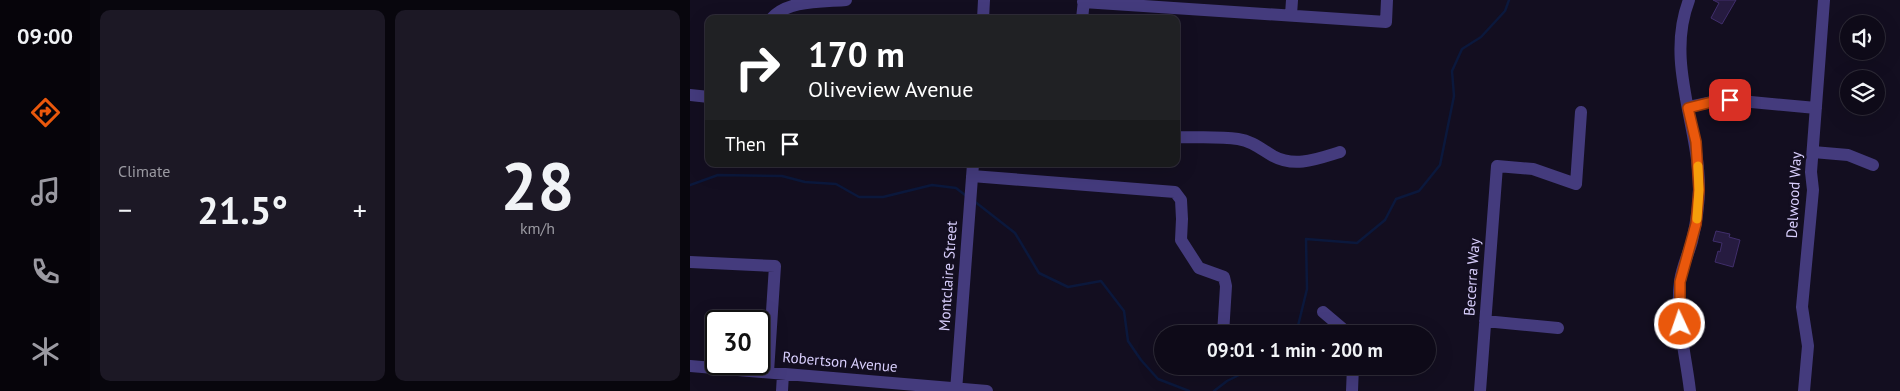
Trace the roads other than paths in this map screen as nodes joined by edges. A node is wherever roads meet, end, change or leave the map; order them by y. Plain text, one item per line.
1 (846, 0) edge
2 (984, 0) edge
3 (1292, 0) edge
4 (1388, 0) edge
5 (1824, 0) edge
6 (1083, 1) edge
7 (1685, 1) edge
8 (1194, 4) edge
9 (775, 15) edge
10 (983, 15) edge
11 (1082, 15) edge
12 (1291, 15) junction
13 (690, 95) edge
14 (705, 97) edge
15 (1688, 108) junction
16 (1816, 108) junction
17 (1581, 112) dead end
18 (1180, 137) edge
19 (1340, 152) dead end
20 (1813, 152) junction
21 (1873, 165) dead end
22 (972, 170) edge
23 (690, 262) edge
24 (1323, 312) dead end
25 (1485, 321) junction
26 (1223, 325) edge
27 (1338, 325) edge
28 (1558, 328) dead end
29 (770, 342) edge
30 (690, 366) edge
31 (705, 367) edge
32 (770, 372) edge
33 (783, 374) junction
34 (1353, 375) edge
35 (956, 390) edge
36 (782, 391) edge
37 (987, 391) edge
38 (1352, 391) edge
39 (1480, 391) edge
40 (1690, 391) edge
41 (1804, 391) edge

1 - 9 street
2 - 10 street
3 - 12 street
4 - 12 street
5 - 16 street, Delwood Way
6 - 8 street
6 - 11 street
7 - 15 street
8 - 12 street
13 - 14 street
15 - 16 street
15 - 40 street
16 - 20 street, Delwood Way
17 - 25 street, Becerra Way
18 - 19 street
20 - 21 street
20 - 41 street, Delwood Way
22 - 26 street
22 - 35 street, Montclaire Street
23 - 29 street
24 - 27 street
25 - 28 street
25 - 39 street, Becerra Way
30 - 31 street, Robertson Avenue
32 - 33 street, Robertson Avenue
33 - 35 street, Robertson Avenue
33 - 36 street
34 - 38 street
35 - 37 street, Robertson Avenue

